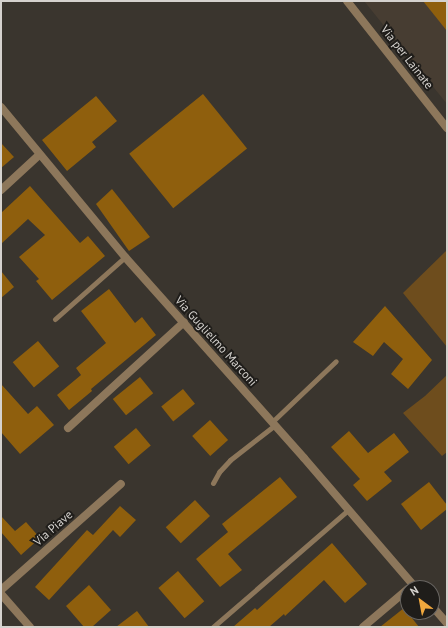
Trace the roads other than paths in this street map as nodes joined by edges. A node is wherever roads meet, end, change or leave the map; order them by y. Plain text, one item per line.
1 (347, 1) edge
2 (1, 107) edge
3 (447, 128) edge
4 (39, 154) junction
5 (1, 190) edge
6 (125, 256) junction
7 (55, 319) dead end
8 (184, 322) junction
9 (336, 361) dead end
10 (274, 423) junction
11 (68, 428) dead end
12 (213, 482) dead end
13 (121, 484) dead end
14 (349, 509) junction
15 (406, 580) edge
16 (1, 590) edge
17 (1, 594) edge
18 (400, 597) edge
19 (440, 615) edge
20 (447, 623) edge
21 (30, 627) edge
22 (213, 627) edge
23 (363, 627) edge

1 - 3 street, Via per Lainate
2 - 4 street, Via Guglielmo Marconi
4 - 5 street
4 - 6 street, Via Guglielmo Marconi
6 - 7 lane
6 - 8 street, Via Guglielmo Marconi
8 - 10 street, Via Guglielmo Marconi
8 - 11 street
9 - 10 lane
10 - 12 lane
10 - 14 street, Via Guglielmo Marconi
13 - 16 street, Via Piave
14 - 15 street, Via Guglielmo Marconi
14 - 22 lane
17 - 21 street
18 - 23 street
19 - 20 street

